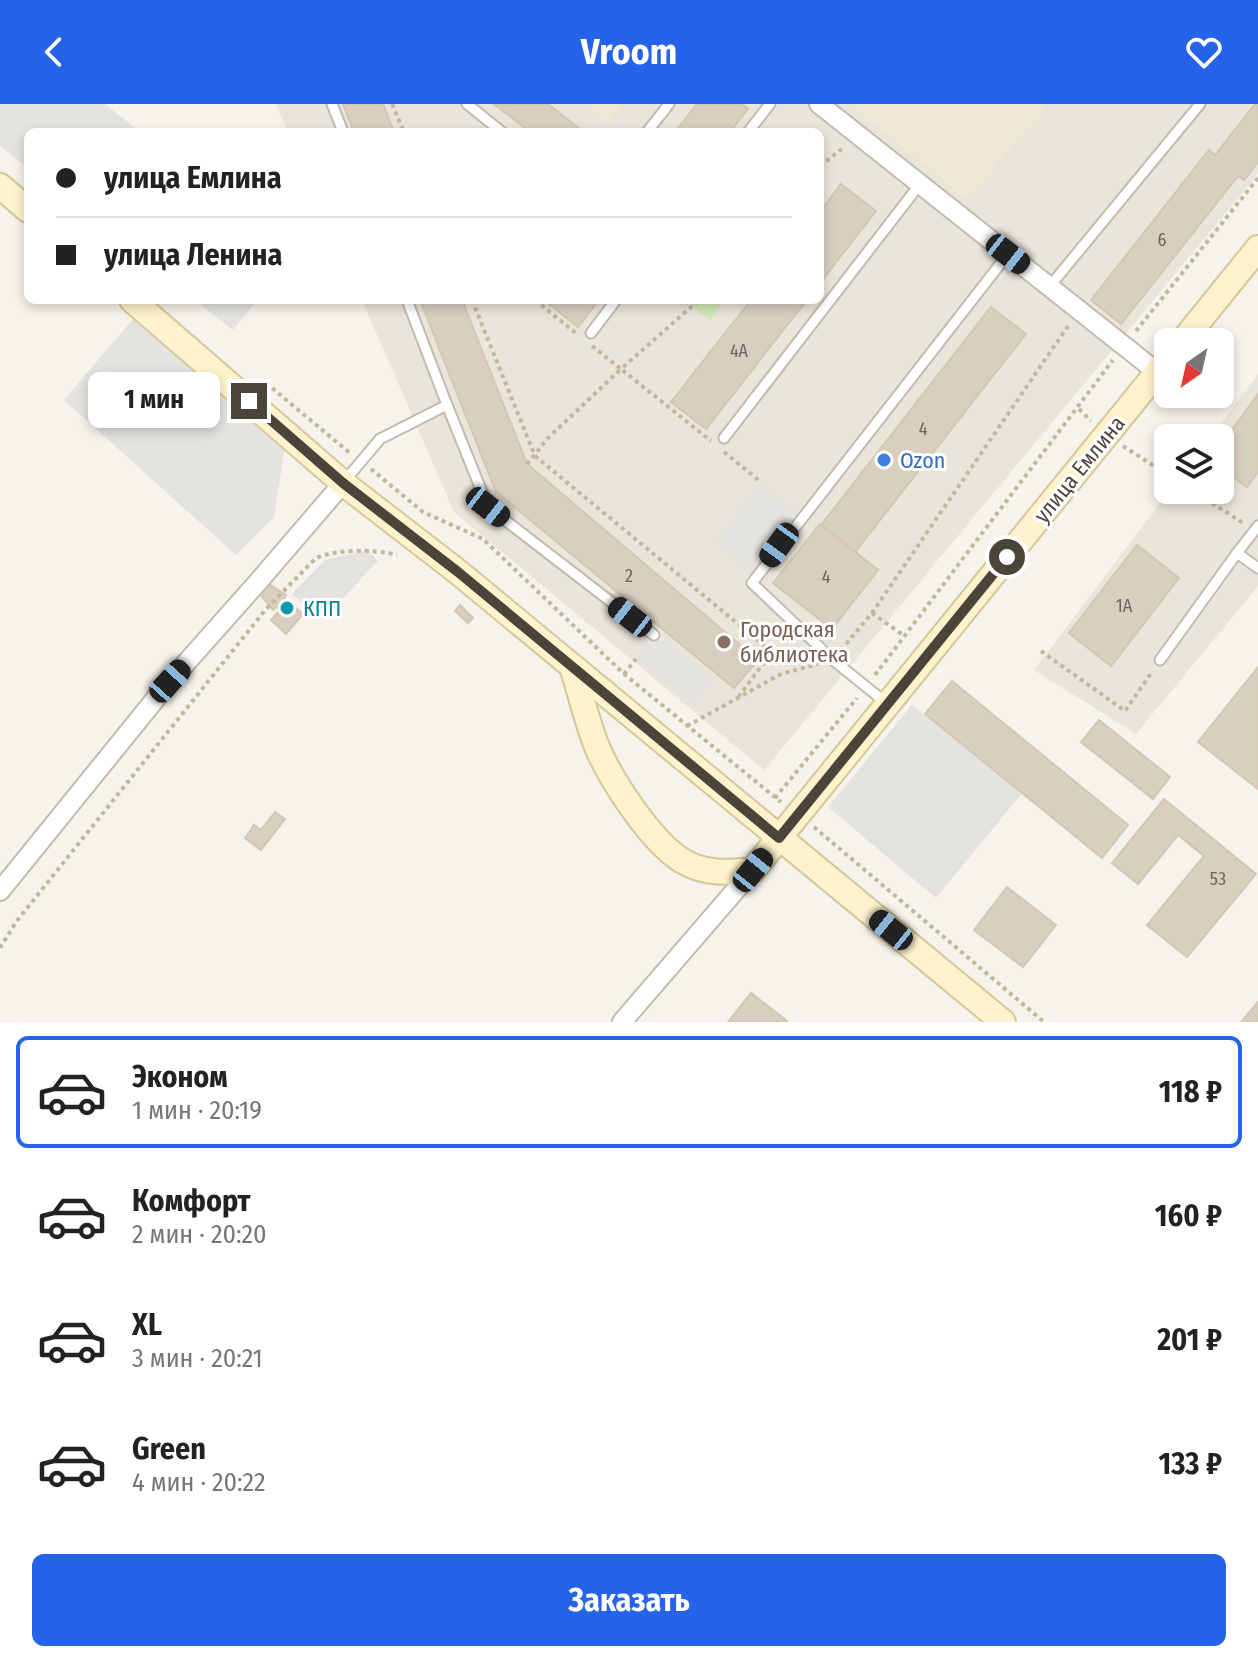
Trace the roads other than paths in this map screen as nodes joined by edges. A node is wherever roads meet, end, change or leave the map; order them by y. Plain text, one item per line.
1 (332, 104) edge
2 (467, 104) edge
3 (669, 104) edge
4 (770, 104) edge
5 (819, 104) edge
6 (1200, 104) edge
7 (341, 128) edge
8 (497, 128) edge
9 (650, 128) edge
10 (751, 128) edge
11 (920, 184) junction
12 (0, 186) edge
13 (24, 207) edge
14 (1258, 248) edge
15 (1008, 254) junction
16 (1050, 286) junction
17 (137, 304) edge
18 (409, 304) edge
19 (613, 304) edge
20 (1193, 328) edge
21 (591, 333) dead end
22 (1154, 361) edge
23 (1154, 377) edge
24 (447, 405) junction
25 (724, 438) dead end
26 (343, 483) junction
27 (1256, 528) edge
28 (1237, 553) junction
29 (1258, 568) edge
30 (654, 635) dead end
31 (1160, 660) road end
32 (573, 670) junction
33 (888, 704) junction
34 (779, 838) junction
35 (753, 870) junction
36 (0, 891) edge
37 (622, 1022) edge
38 (1003, 1022) edge

1 - 7 lane
2 - 8 lane
3 - 9 lane
4 - 10 lane
5 - 11 street
6 - 16 lane
11 - 15 street
11 - 25 lane
12 - 13 street
14 - 20 street
15 - 16 street
15 - 33 lane
16 - 22 street
17 - 26 street
18 - 24 lane
19 - 21 lane
23 - 33 street, улица Емлина
24 - 26 lane
24 - 30 lane
26 - 32 street
26 - 36 street
27 - 28 lane
28 - 29 lane
28 - 31 lane
32 - 34 street
32 - 35 street
33 - 34 street, улица Емлина
34 - 35 street, улица Емлина
34 - 38 street
35 - 37 street, улица Емлина

